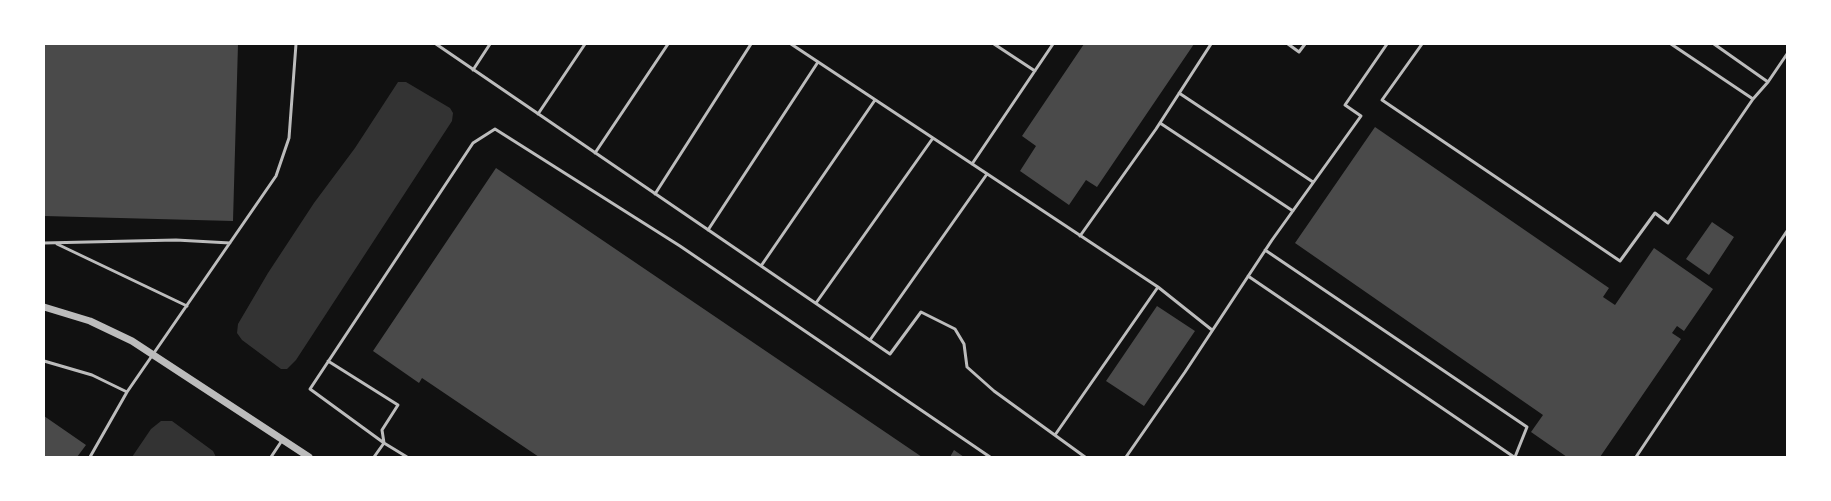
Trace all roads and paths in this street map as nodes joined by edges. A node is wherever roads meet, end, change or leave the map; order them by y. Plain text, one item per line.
1 (296, 44) edge
2 (436, 44) edge
3 (490, 44) edge
4 (585, 44) edge
5 (668, 44) edge
6 (751, 44) edge
7 (791, 44) edge
8 (994, 44) edge
9 (1053, 44) edge
10 (1211, 44) edge
11 (1288, 44) edge
12 (1305, 44) edge
13 (1387, 44) edge
14 (1422, 44) edge
15 (1671, 44) edge
16 (1714, 44) edge
17 (1787, 54) edge
18 (818, 62) junction
19 (473, 70) junction
20 (1035, 71) junction
21 (1768, 82) junction
22 (1179, 93) junction
23 (1753, 99) junction
24 (875, 100) junction
25 (538, 114) junction
26 (1160, 123) junction
27 (933, 138) junction
28 (595, 153) junction
29 (972, 164) junction
30 (987, 174) junction
31 (1313, 182) junction
32 (655, 194) junction
33 (1292, 211) junction
34 (708, 230) junction
35 (1787, 231) edge
36 (1080, 236) junction
37 (44, 243) edge
38 (55, 243) junction
39 (230, 243) junction
40 (1265, 250) junction
41 (761, 266) junction
42 (1248, 276) junction
43 (1158, 287) junction
44 (816, 303) junction
45 (187, 306) junction
46 (44, 307) edge
47 (1212, 330) junction
48 (870, 340) junction
49 (154, 354) junction
50 (44, 361) edge
51 (328, 361) junction
52 (127, 392) junction
53 (1055, 435) junction
54 (283, 440) junction
55 (384, 443) junction
56 (90, 457) edge
57 (271, 457) edge
58 (309, 457) edge
59 (374, 457) edge
60 (407, 457) edge
61 (990, 457) edge
62 (1085, 457) edge
63 (1126, 457) edge
64 (1515, 457) edge
65 (1636, 457) edge

1 - 39 lane
2 - 19 lane
3 - 19 lane
4 - 25 lane
5 - 28 lane
6 - 32 lane
7 - 18 lane
8 - 20 lane
9 - 20 lane
10 - 22 lane
11 - 12 lane
13 - 31 lane
14 - 23 lane
15 - 23 lane
16 - 21 lane
17 - 21 lane
18 - 24 lane
18 - 34 lane
19 - 25 lane
20 - 29 lane
21 - 23 lane
22 - 26 lane
22 - 31 lane
24 - 27 lane
24 - 41 lane
25 - 28 lane
26 - 33 lane
26 - 36 lane
27 - 29 lane
27 - 44 lane
28 - 32 lane
29 - 30 lane
30 - 36 lane
30 - 48 lane
31 - 33 lane
32 - 34 lane
33 - 40 lane
34 - 41 lane
35 - 65 lane
36 - 43 lane
37 - 38 lane
38 - 39 lane
38 - 45 lane
39 - 45 lane
40 - 42 lane
40 - 64 lane
41 - 44 lane
42 - 47 lane
42 - 64 lane
43 - 47 lane
43 - 53 lane
44 - 48 lane
45 - 49 lane
46 - 49 street
47 - 63 lane
48 - 53 lane
49 - 52 lane
49 - 54 street
50 - 52 lane
51 - 55 lane
51 - 55 lane
51 - 61 lane
52 - 56 lane
53 - 62 lane
54 - 57 lane
54 - 58 street
55 - 59 lane
55 - 60 lane

